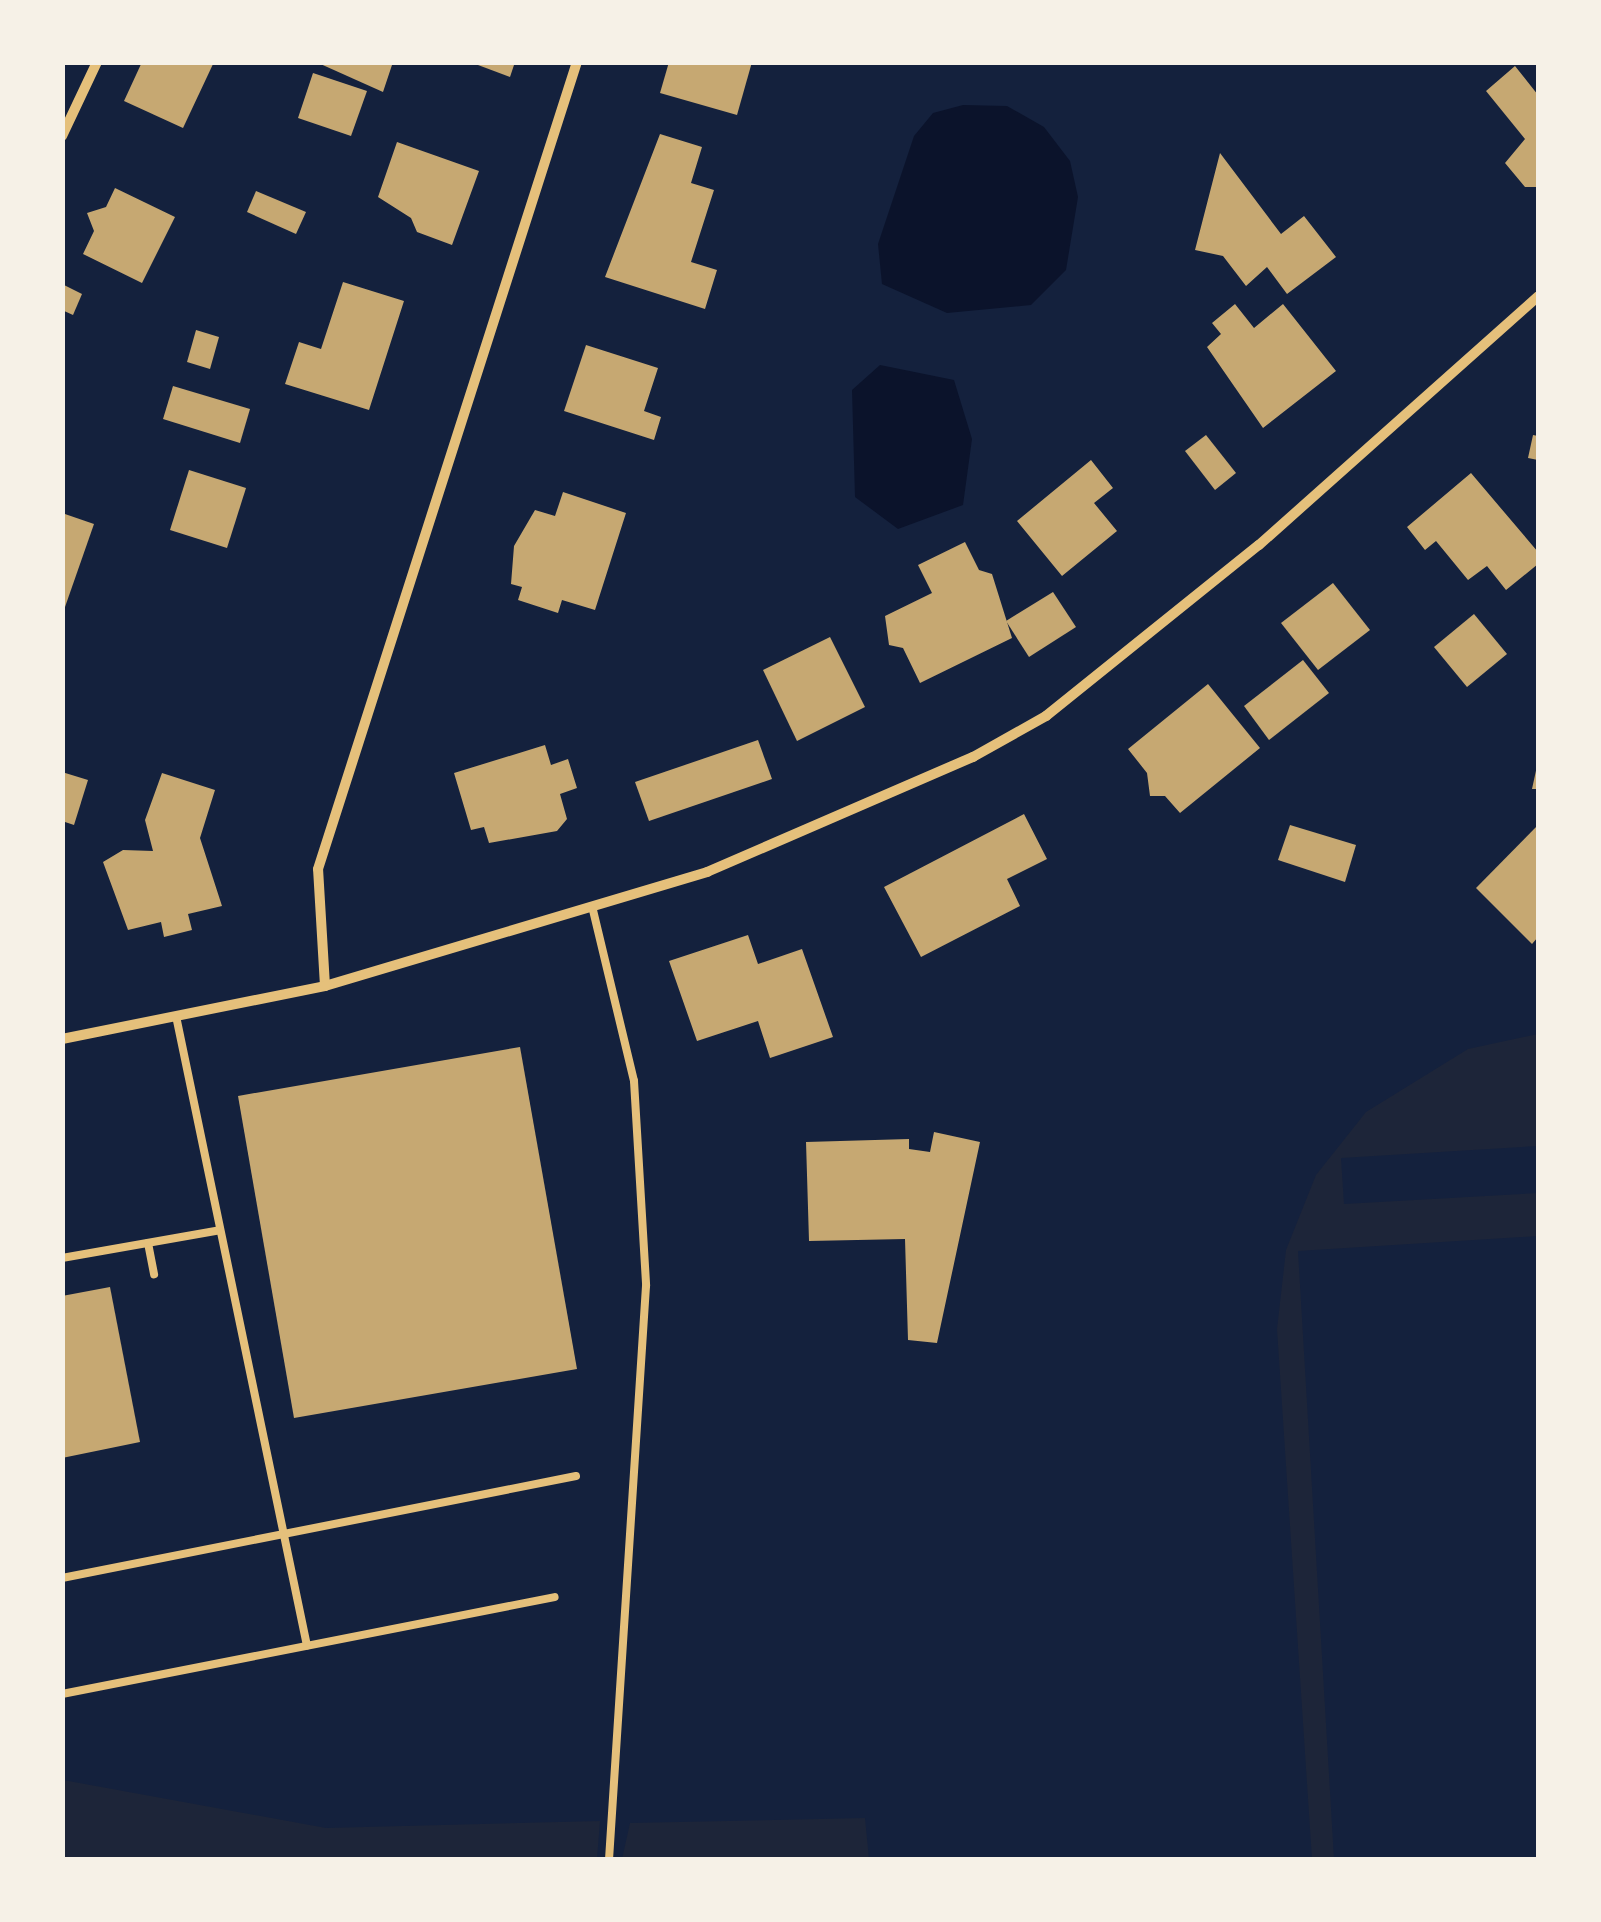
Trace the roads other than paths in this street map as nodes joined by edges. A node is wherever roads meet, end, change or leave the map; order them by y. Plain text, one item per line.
1 (97, 62) edge
2 (577, 62) edge
3 (62, 136) edge
4 (1538, 296) edge
5 (592, 906) junction
6 (325, 986) junction
7 (176, 1016) junction
8 (62, 1039) edge
9 (220, 1230) junction
10 (148, 1243) junction
11 (62, 1258) edge
12 (154, 1274) dead end
13 (576, 1476) dead end
14 (284, 1534) junction
15 (62, 1578) edge
16 (556, 1598) dead end
17 (307, 1646) junction
18 (62, 1694) edge
19 (609, 1860) edge

1 - 3 street
2 - 6 street
4 - 5 street
5 - 6 street
5 - 19 lane
6 - 7 street
7 - 8 street
7 - 9 lane
9 - 10 lane
9 - 14 lane
10 - 11 lane
10 - 12 lane
13 - 14 lane
14 - 15 lane
14 - 17 lane
16 - 17 lane
17 - 18 lane

